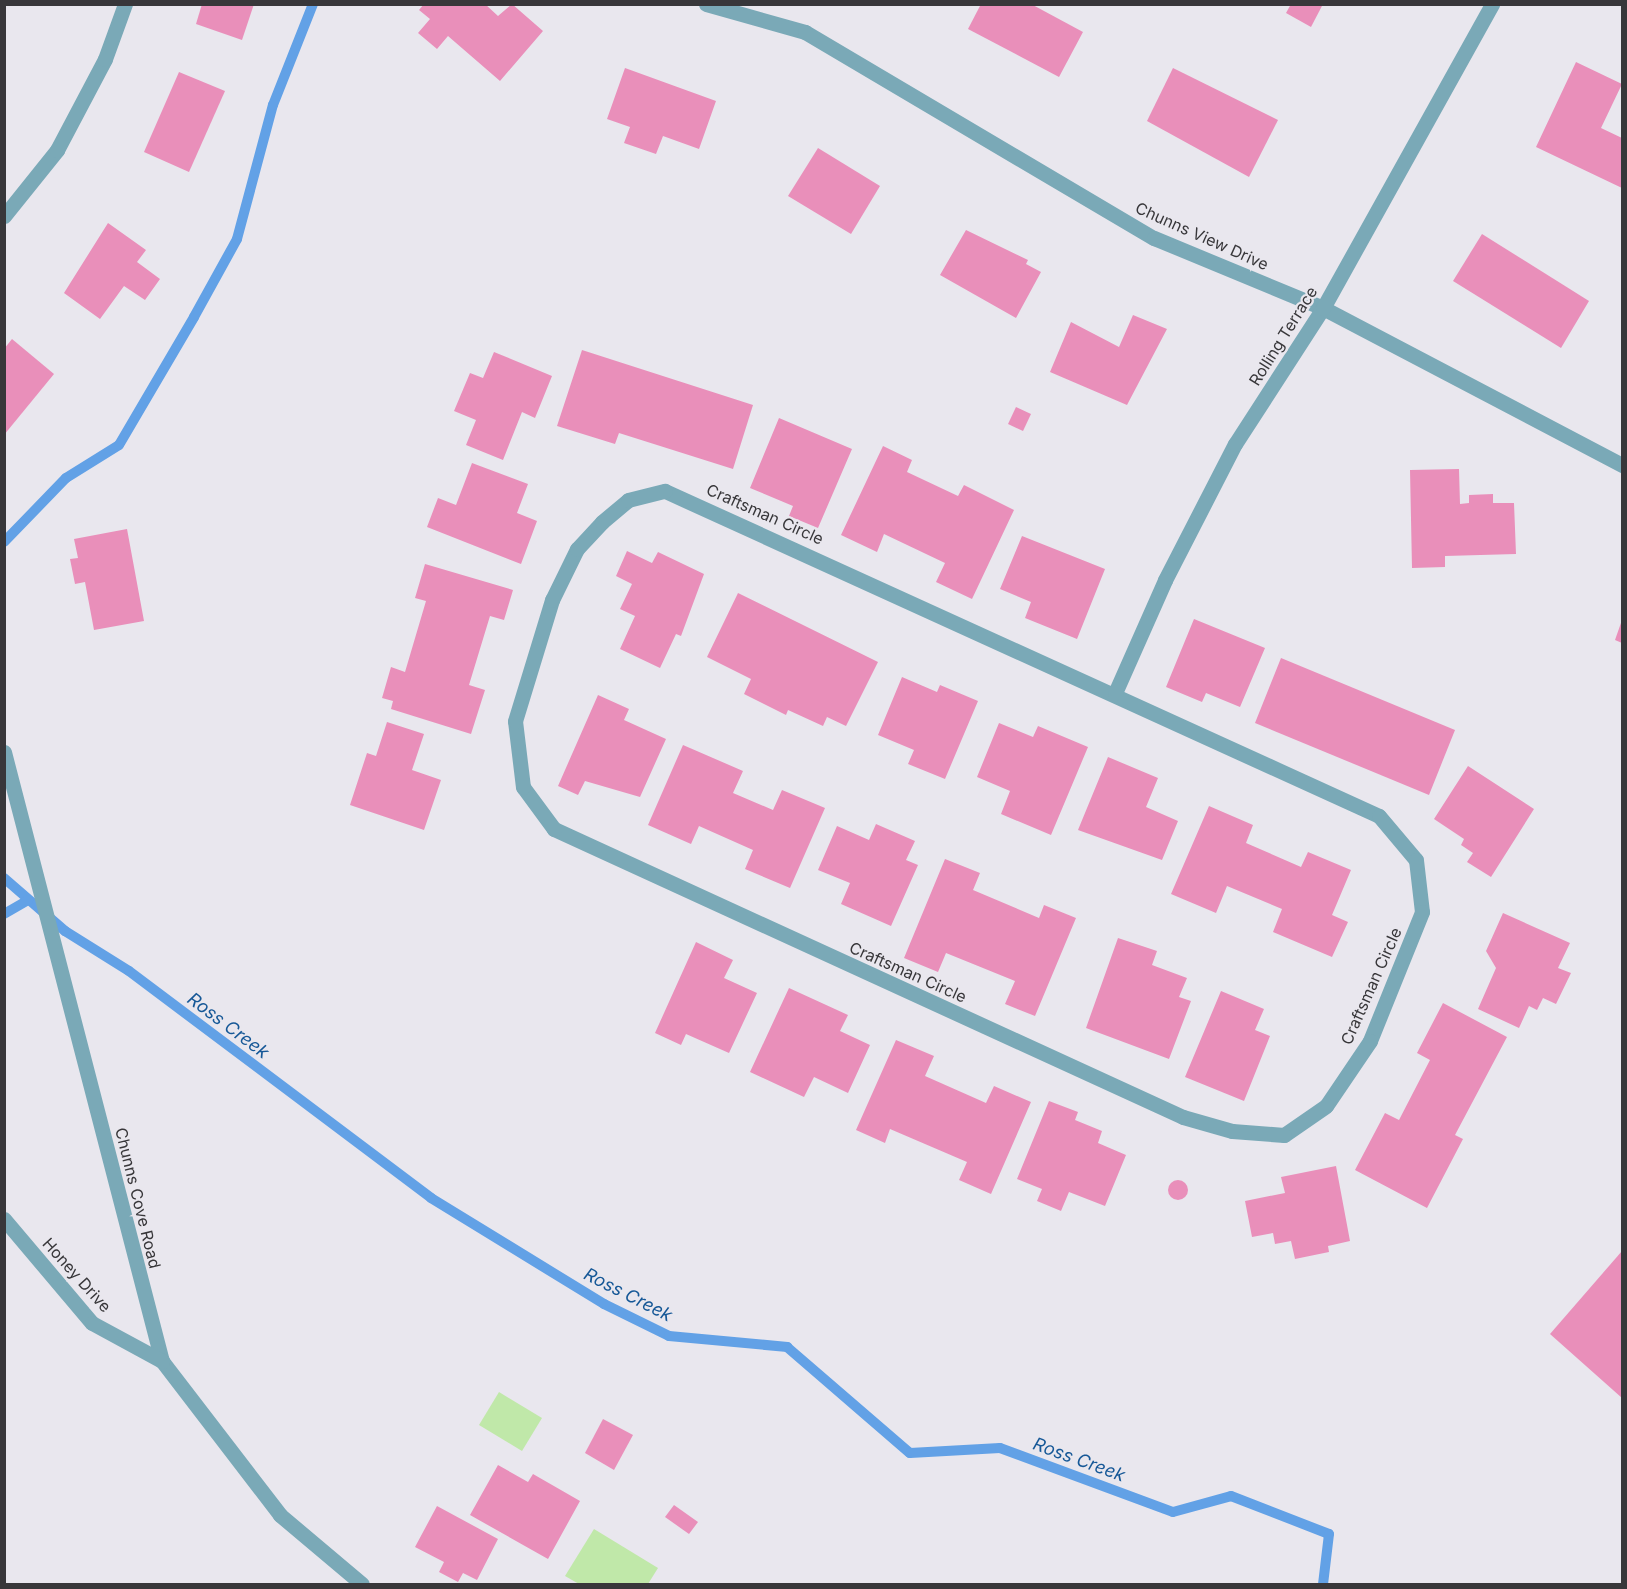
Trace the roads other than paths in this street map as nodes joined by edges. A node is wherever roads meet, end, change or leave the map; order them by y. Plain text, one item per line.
1 (125, 4) edge
2 (706, 4) edge
3 (1492, 4) edge
4 (4, 216) edge
5 (1323, 308) junction
6 (1623, 465) edge
7 (1115, 693) junction
8 (4, 752) edge
9 (4, 1219) edge
10 (162, 1361) junction
11 (362, 1584) edge

1 - 4 street
2 - 5 street, Chunns View Drive
3 - 5 street, Rolling Terrace
5 - 6 street, Chunns View Drive
5 - 7 street, Rolling Terrace
7 - 7 street, Craftsman Circle
8 - 10 street, Chunns Cove Road
9 - 10 street, Honey Drive
10 - 11 street, Chunns Cove Road

